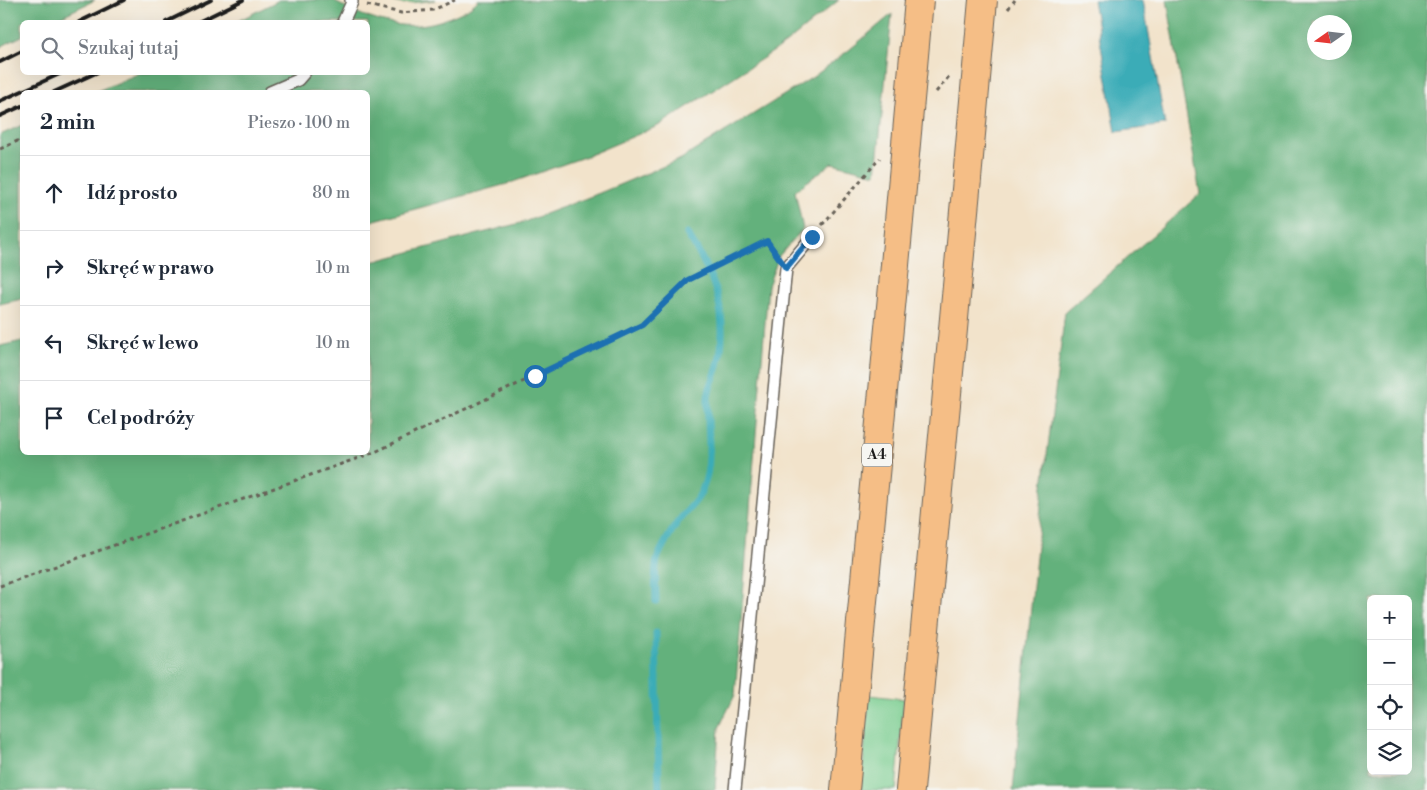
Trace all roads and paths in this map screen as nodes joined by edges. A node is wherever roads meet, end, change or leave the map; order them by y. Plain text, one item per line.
1 (455, 0) edge
2 (919, 0) edge
3 (983, 0) edge
4 (351, 1) edge
5 (344, 20) edge
6 (302, 75) edge
7 (275, 90) edge
8 (20, 141) edge
9 (0, 149) edge
10 (812, 237) dead end
11 (786, 268) junction
12 (370, 454) edge
13 (367, 455) edge
14 (0, 586) edge
15 (735, 790) edge
16 (845, 790) edge
17 (910, 790) edge

1 - 4 path
2 - 16 highway, A4, bridge
3 - 17 highway, bridge
4 - 5 lane
6 - 7 lane
8 - 9 path
10 - 11 lane
11 - 12 path
11 - 15 lane
13 - 14 path

